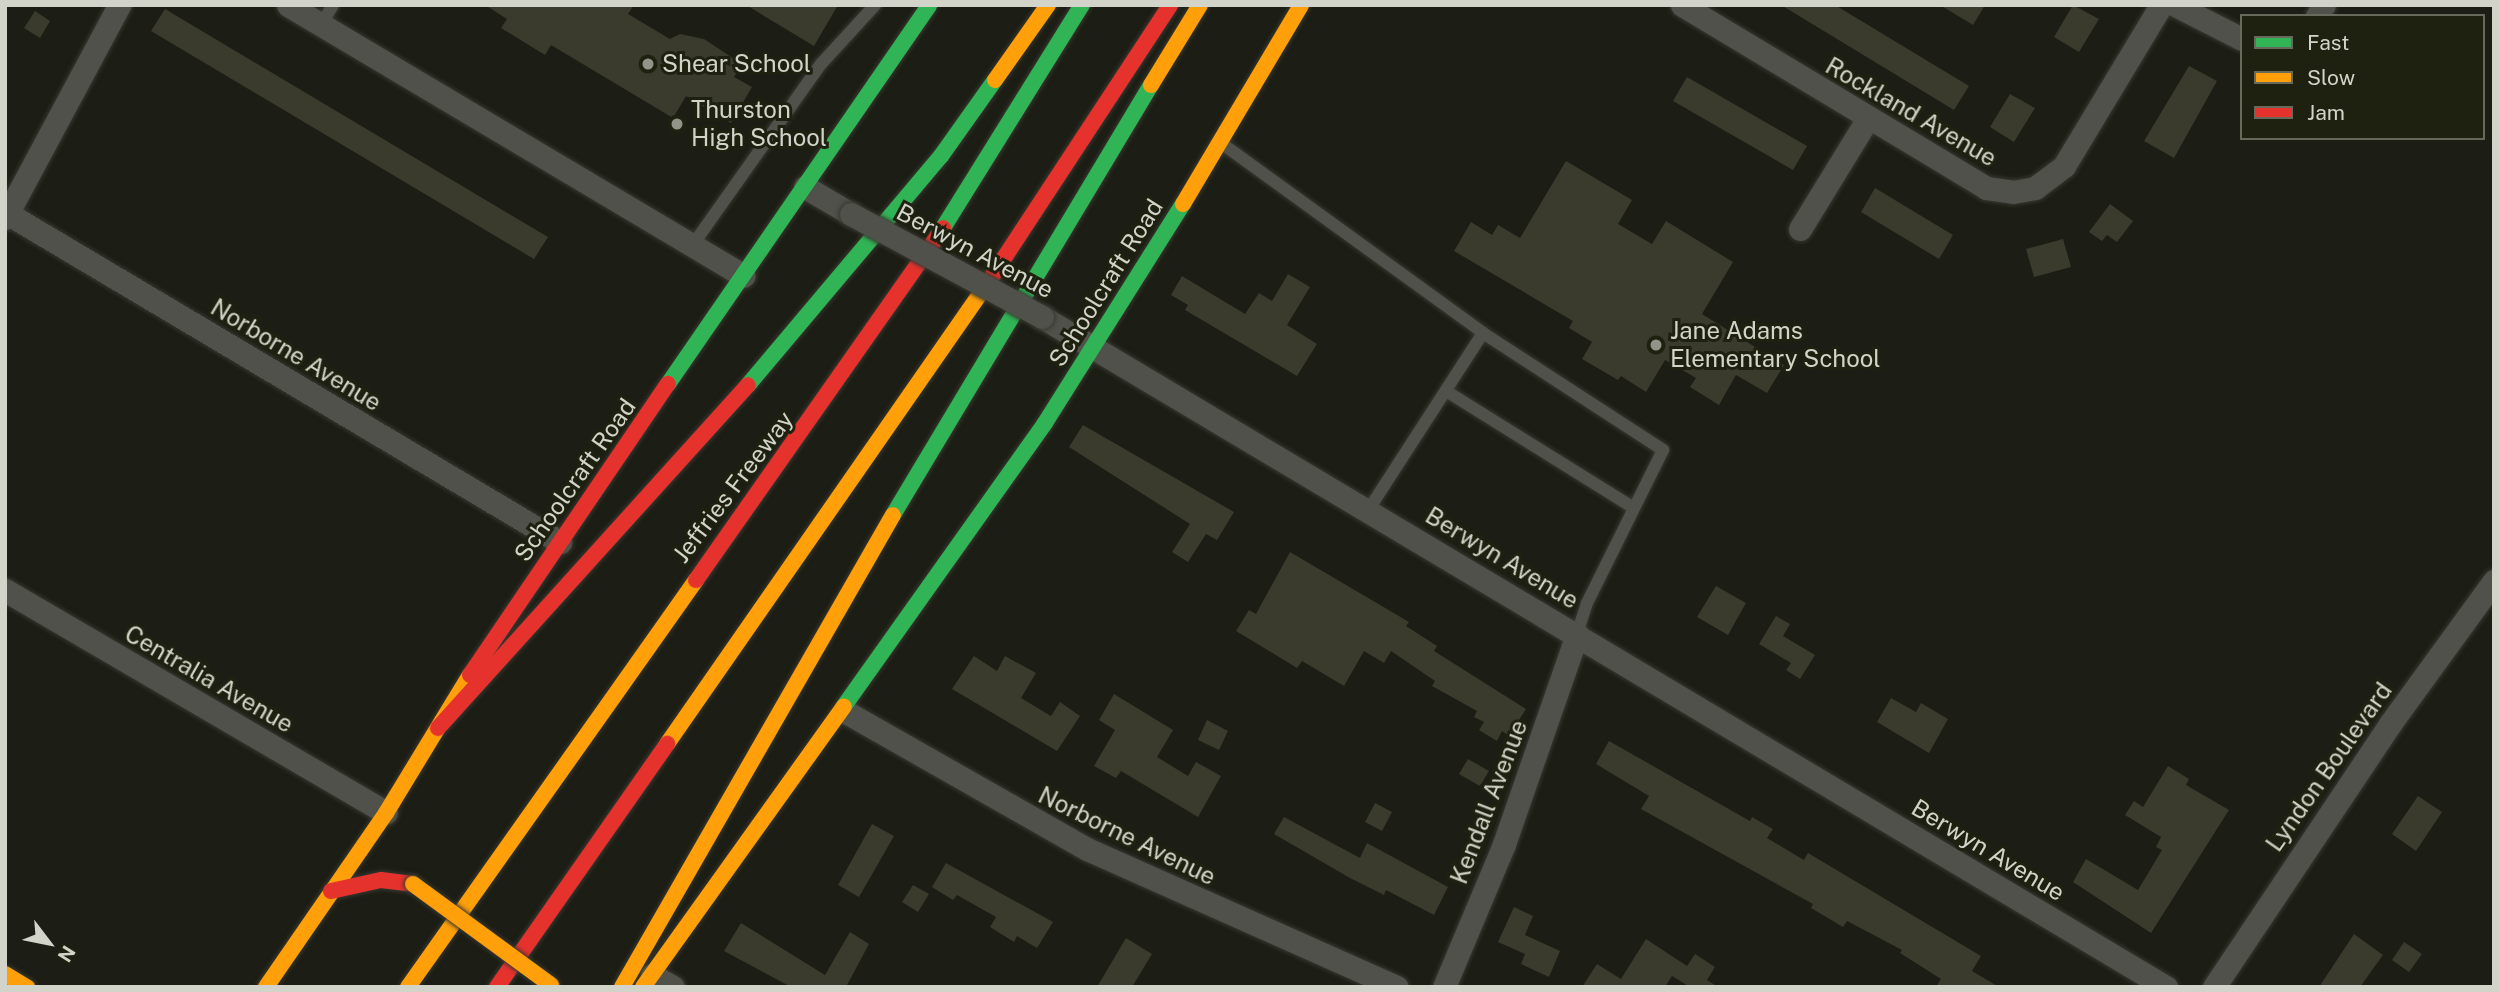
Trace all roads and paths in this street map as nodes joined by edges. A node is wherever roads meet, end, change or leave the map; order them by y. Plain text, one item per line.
1 (120, 5) edge
2 (288, 5) edge
3 (333, 5) edge
4 (875, 5) edge
5 (929, 5) edge
6 (1048, 5) edge
7 (1082, 5) edge
8 (1170, 5) edge
9 (1200, 5) edge
10 (1301, 5) edge
11 (1682, 5) edge
12 (2161, 5) edge
13 (2175, 5) edge
14 (321, 25) junction
15 (2240, 38) edge
16 (1868, 118) junction
17 (1221, 143) junction
18 (805, 187) junction
19 (6, 215) edge
20 (1800, 229) dead end
21 (692, 246) junction
22 (744, 276) junction
23 (1483, 333) junction
24 (1096, 345) junction
25 (1446, 391) junction
26 (1634, 508) junction
27 (1369, 509) junction
28 (560, 542) junction
29 (2494, 581) edge
30 (5, 590) edge
31 (1577, 634) junction
32 (844, 711) junction
33 (438, 727) junction
34 (386, 813) junction
35 (331, 891) junction
36 (5, 974) edge
37 (648, 981) edge
38 (552, 986) edge
39 (27, 987) edge
40 (266, 987) edge
41 (408, 987) edge
42 (497, 987) edge
43 (622, 987) edge
44 (673, 987) edge
45 (1397, 987) edge
46 (1444, 987) edge
47 (2166, 987) edge
48 (2214, 987) edge

1 - 19 street
2 - 14 street
3 - 14 lane
4 - 21 lane
5 - 18 main road, Schoolcraft Road
6 - 33 main road
7 - 41 main road, Jeffries Freeway
8 - 42 main road
9 - 43 main road
10 - 17 main road, Schoolcraft Road
11 - 16 street, Rockland Avenue
12 - 16 street, Rockland Avenue
13 - 15 street
14 - 21 street
16 - 20 street
17 - 23 lane
17 - 24 main road, Schoolcraft Road
18 - 22 main road, Schoolcraft Road
18 - 24 street, Berwyn Avenue, bridge
19 - 28 street, Norborne Avenue
21 - 22 street
22 - 28 main road, Schoolcraft Road
23 - 25 lane
23 - 26 lane
24 - 27 street, Berwyn Avenue
24 - 32 main road, Schoolcraft Road
25 - 26 lane
25 - 27 lane
26 - 31 lane
27 - 31 street, Berwyn Avenue
28 - 33 main road, Schoolcraft Road
29 - 48 street, Lyndon Boulevard
30 - 34 street, Centralia Avenue
31 - 46 street, Kendall Avenue
31 - 47 street, Berwyn Avenue
32 - 37 main road, Schoolcraft Road
32 - 45 street, Norborne Avenue
33 - 34 main road, Schoolcraft Road
34 - 35 main road, Schoolcraft Road
35 - 38 main road, bridge
35 - 40 main road, Schoolcraft Road
36 - 39 main road
37 - 44 street

